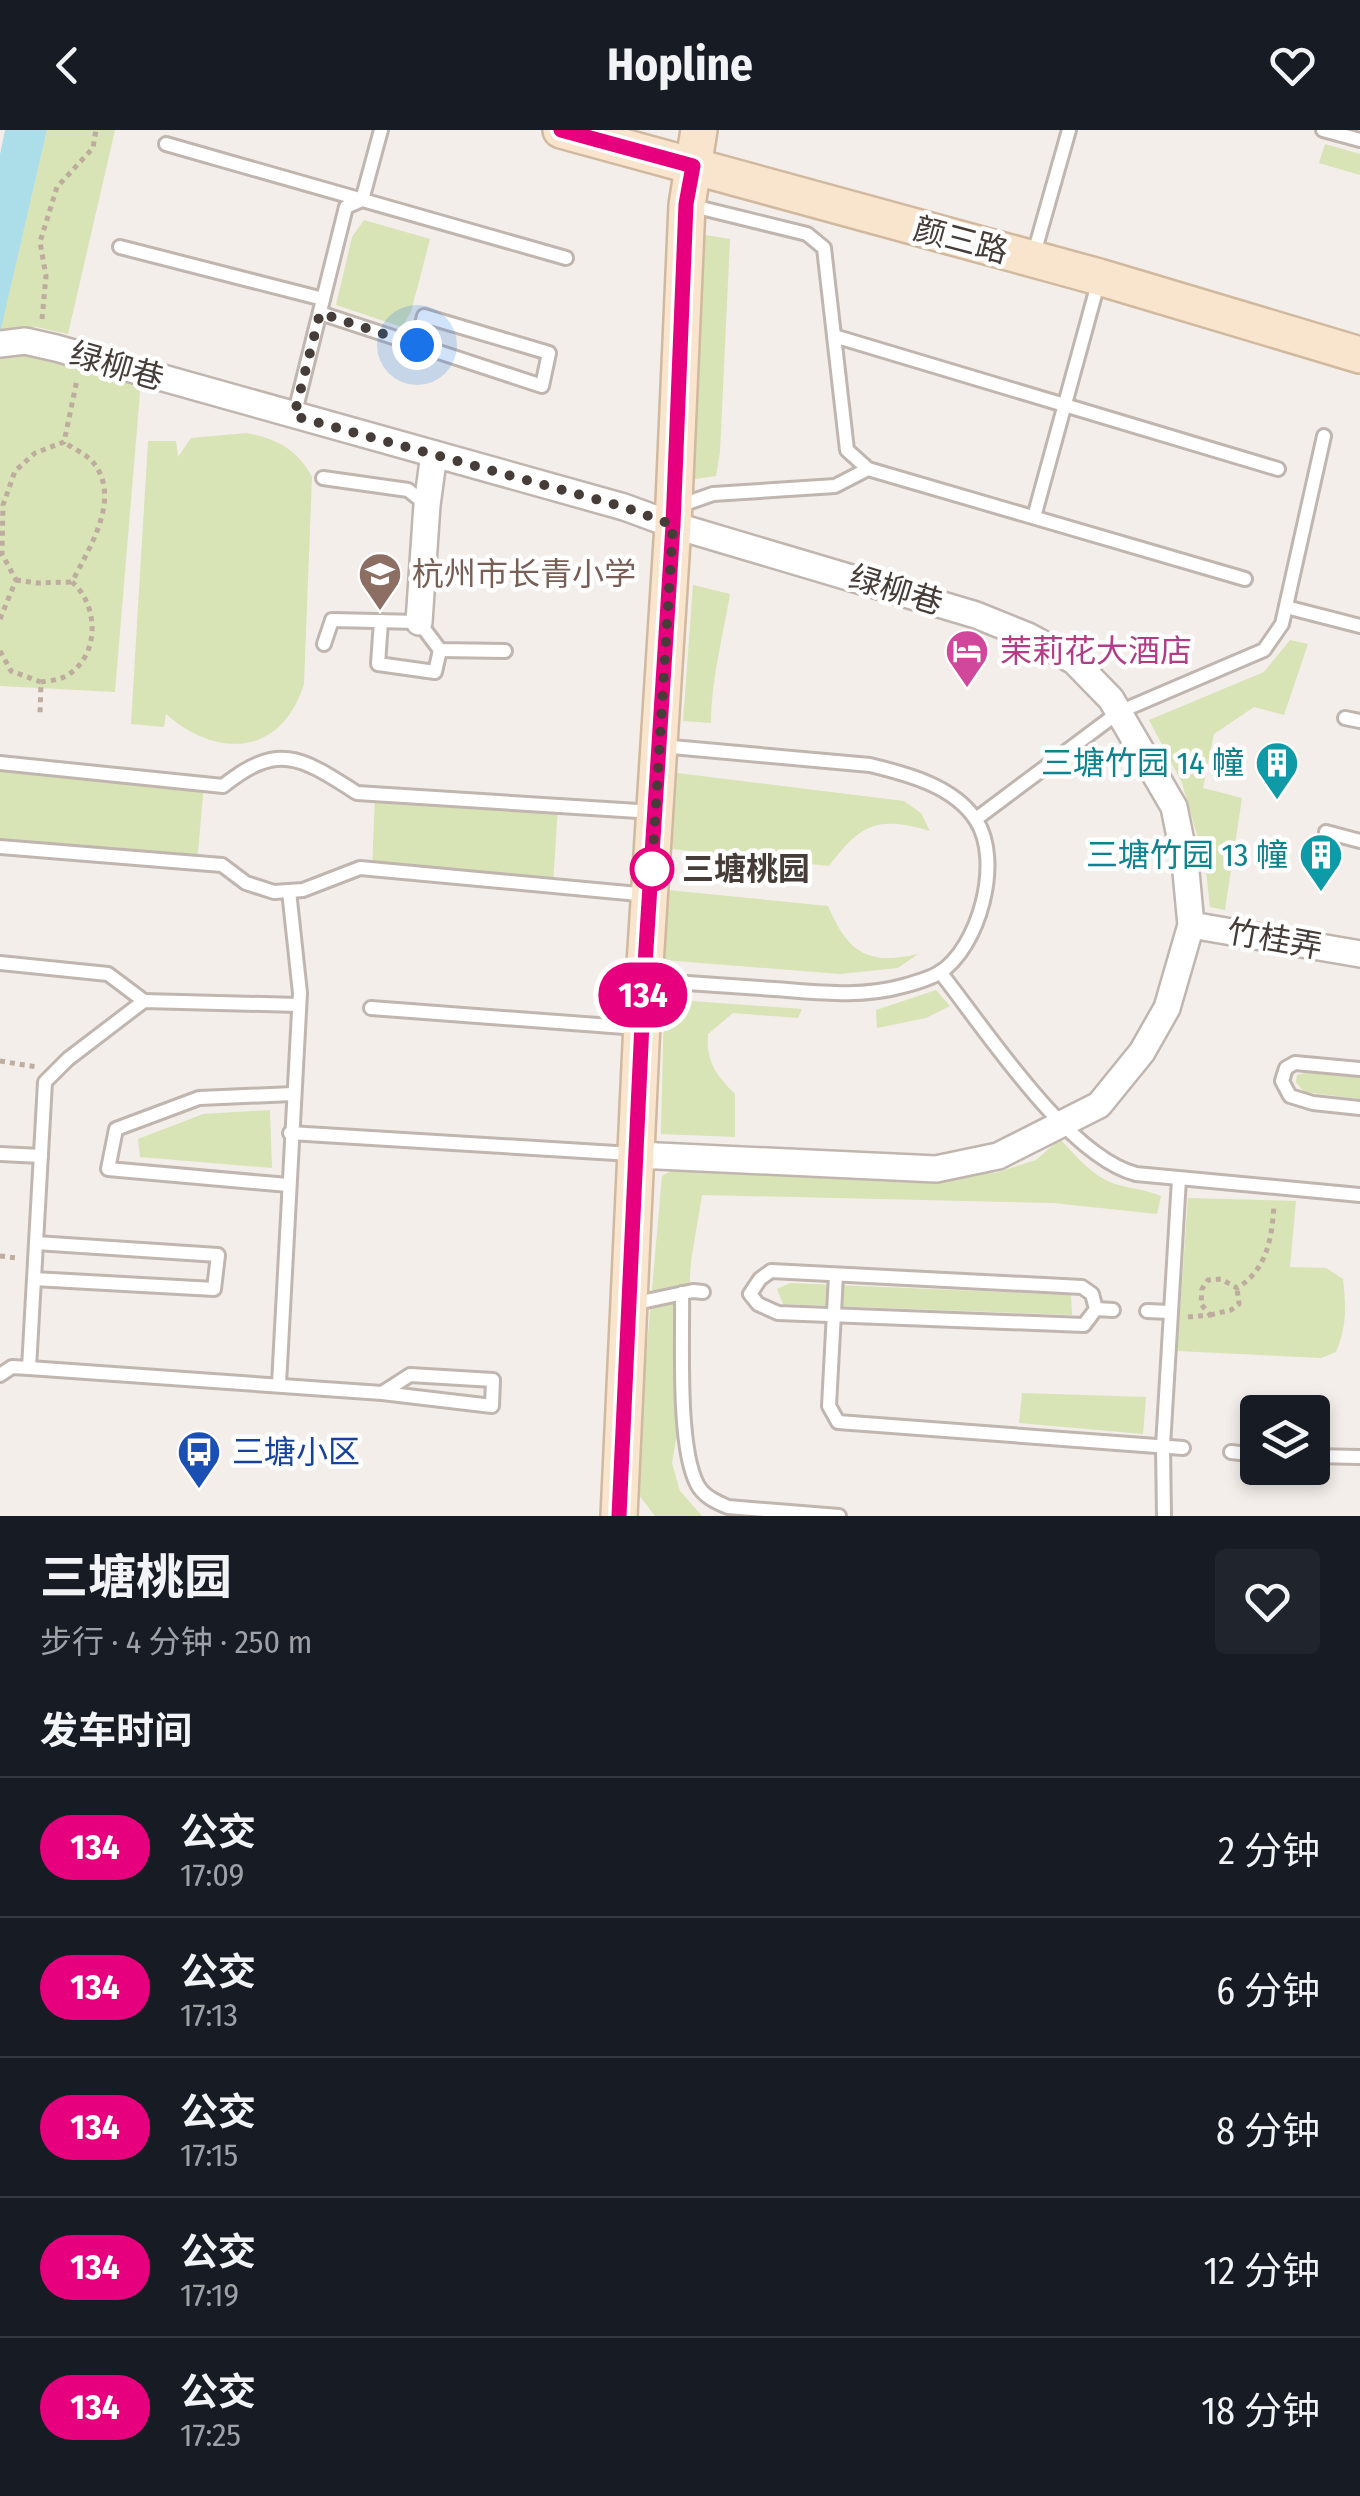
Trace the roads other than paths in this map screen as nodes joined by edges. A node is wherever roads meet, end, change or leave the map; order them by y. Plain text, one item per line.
1 (381, 130) edge
2 (561, 130) edge
3 (699, 130) edge
4 (1069, 130) edge
5 (1323, 130) edge
6 (1360, 140) edge
7 (166, 144) dead end
8 (693, 166) junction
9 (362, 200) junction
10 (686, 204) junction
11 (120, 247) dead end
12 (566, 258) dead end
13 (1032, 259) junction
14 (1099, 278) junction
15 (322, 306) junction
16 (834, 336) junction
17 (4, 342) edge
18 (417, 345) junction
19 (1360, 355) edge
20 (1063, 404) junction
21 (294, 416) junction
22 (1324, 436) dead end
23 (434, 454) junction
24 (1278, 468) dead end
25 (868, 469) junction
26 (323, 478) dead end
27 (427, 505) junction
28 (673, 516) junction
29 (1034, 517) junction
30 (1245, 579) dead end
31 (1286, 607) junction
32 (381, 622) junction
33 (419, 622) junction
34 (1360, 626) edge
35 (324, 644) dead end
36 (440, 650) junction
37 (505, 651) dead end
38 (1119, 712) junction
39 (1345, 718) dead end
40 (1360, 722) edge
41 (659, 746) junction
42 (0, 762) edge
43 (656, 812) junction
44 (976, 820) junction
45 (1326, 832) dead end
46 (1360, 841) edge
47 (0, 847) edge
48 (290, 891) junction
49 (650, 895) junction
50 (1191, 925) junction
51 (1360, 954) edge
52 (0, 962) edge
53 (940, 972) junction
54 (644, 980) junction
55 (144, 1001) junction
56 (299, 1005) junction
57 (371, 1008) dead end
58 (642, 1028) junction
59 (1360, 1068) edge
60 (293, 1094) junction
61 (1360, 1108) edge
62 (1061, 1125) junction
63 (290, 1134) junction
64 (0, 1154) edge
65 (637, 1154) junction
66 (41, 1156) junction
67 (1179, 1178) junction
68 (288, 1185) junction
69 (1360, 1195) edge
70 (36, 1244) junction
71 (836, 1275) junction
72 (34, 1279) junction
73 (703, 1292) dead end
74 (682, 1293) junction
75 (630, 1305) junction
76 (1096, 1309) junction
77 (1114, 1310) dead end
78 (1147, 1311) dead end
79 (1171, 1312) junction
80 (833, 1315) junction
81 (29, 1368) junction
82 (4, 1369) edge
83 (279, 1384) junction
84 (382, 1392) junction
85 (1163, 1446) junction
86 (1183, 1448) dead end
87 (1231, 1452) dead end
88 (1240, 1453) edge
89 (1330, 1457) edge
90 (1360, 1458) edge
91 (619, 1516) edge
92 (839, 1516) edge
93 (1164, 1516) edge

1 - 9 lane
2 - 8 street, 颜三路
3 - 8 street
4 - 13 lane
5 - 6 lane
7 - 9 lane
8 - 10 street
8 - 13 street, 颜三路
9 - 12 lane
9 - 15 lane
10 - 16 lane
10 - 28 street
11 - 15 lane
13 - 14 street, 颜三路
14 - 19 street, 颜三路
14 - 20 lane
15 - 18 lane
15 - 21 lane
16 - 20 lane
16 - 25 lane
17 - 21 street, 绿柳巷
18 - 18 lane
20 - 24 lane
20 - 29 lane
21 - 23 street, 绿柳巷
22 - 31 lane
23 - 27 street
23 - 28 street, 绿柳巷
25 - 28 lane
25 - 29 lane
26 - 27 lane
27 - 33 street
28 - 38 street, 绿柳巷
28 - 41 street
29 - 30 lane
31 - 34 lane
31 - 38 lane
32 - 33 lane
32 - 35 lane
32 - 36 lane
33 - 36 lane
36 - 37 lane
38 - 44 lane
38 - 50 street, 绿柳巷
39 - 40 lane
41 - 43 street
41 - 44 lane
42 - 43 lane
43 - 49 street
44 - 53 lane
45 - 46 lane
47 - 48 lane
48 - 49 lane
48 - 56 lane
49 - 54 street
50 - 51 street, 竹桂弄
50 - 62 street, 绿柳巷
52 - 55 lane
53 - 54 lane
53 - 62 lane
54 - 58 street
55 - 56 lane
55 - 66 lane
56 - 60 lane
57 - 58 lane
58 - 65 street
59 - 61 lane
60 - 63 lane
60 - 68 lane
62 - 65 street, 绿柳巷
62 - 67 lane
63 - 65 lane
63 - 68 lane
64 - 66 lane
65 - 75 street
66 - 70 lane
67 - 69 lane
67 - 79 lane
68 - 83 lane
70 - 72 lane
70 - 72 lane
71 - 76 lane
71 - 80 lane
71 - 80 lane
72 - 81 lane
73 - 74 lane
74 - 75 lane
74 - 92 lane
75 - 91 street
76 - 77 lane
76 - 80 lane
78 - 79 lane
79 - 85 lane
80 - 85 lane
81 - 82 lane
81 - 83 lane
83 - 84 lane
84 - 84 lane
85 - 86 lane
85 - 93 lane
87 - 88 lane
89 - 90 lane

